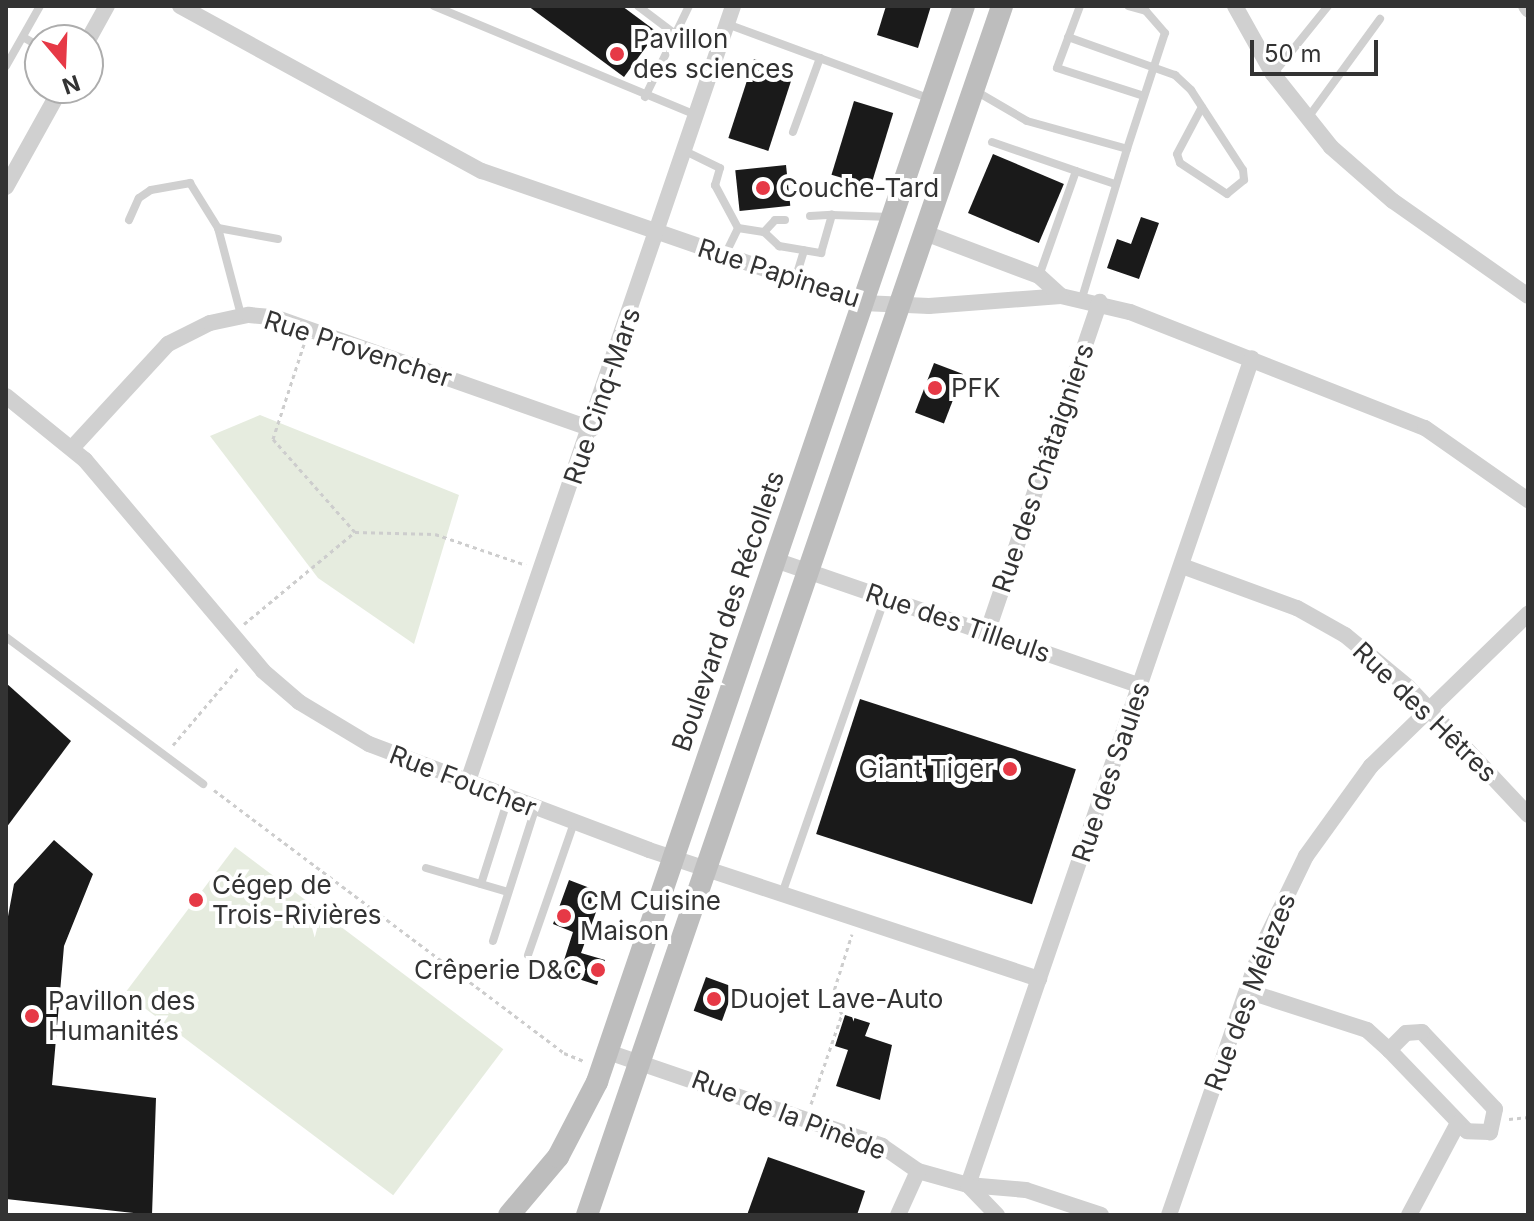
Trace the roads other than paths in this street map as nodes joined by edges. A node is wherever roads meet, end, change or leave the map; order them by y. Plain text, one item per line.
1 (40, 6) edge
2 (107, 6) edge
3 (180, 6) edge
4 (434, 6) edge
5 (638, 6) edge
6 (689, 6) edge
7 (733, 6) edge
8 (964, 6) edge
9 (1002, 6) edge
10 (1080, 6) edge
11 (1129, 6) edge
12 (1235, 6) edge
13 (1328, 6) edge
14 (1380, 19) dead end
15 (97, 24) edge
16 (727, 24) junction
17 (675, 34) junction
18 (23, 37) joint
19 (1068, 37) junction
20 (820, 58) junction
21 (6, 66) edge
22 (1154, 66) junction
23 (1273, 74) junction
24 (974, 90) junction
25 (1144, 96) junction
26 (645, 97) junction
27 (932, 99) junction
28 (52, 104) edge
29 (1202, 107) junction
30 (696, 115) junction
31 (1307, 120) junction
32 (793, 132) dead end
33 (992, 142) dead end
34 (1127, 149) junction
35 (685, 151) junction
36 (1076, 171) junction
37 (8, 179) edge
38 (1115, 184) junction
39 (832, 215) junction
40 (810, 216) dead end
41 (892, 217) junction
42 (129, 220) dead end
43 (785, 220) dead end
44 (218, 228) junction
45 (738, 228) junction
46 (764, 232) junction
47 (657, 233) junction
48 (925, 233) junction
49 (278, 239) dead end
50 (804, 250) junction
51 (725, 257) junction
52 (1039, 276) junction
53 (795, 282) junction
54 (1061, 296) junction
55 (1528, 296) edge
56 (1082, 298) junction
57 (1100, 302) junction
58 (863, 303) junction
59 (900, 306) junction
60 (241, 315) junction
61 (1252, 358) junction
62 (6, 396) edge
63 (592, 429) junction
64 (72, 448) junction
65 (1528, 500) edge
66 (775, 560) junction
67 (1182, 566) junction
68 (809, 571) junction
69 (885, 598) junction
70 (1528, 614) edge
71 (987, 633) junction
72 (6, 637) edge
73 (1141, 686) junction
74 (1428, 708) junction
75 (203, 784) road end
76 (467, 784) junction
77 (508, 799) junction
78 (535, 809) junction
79 (1528, 815) edge
80 (574, 823) junction
81 (674, 856) junction
82 (707, 865) junction
83 (426, 868) dead end
84 (481, 884) junction
85 (783, 891) junction
86 (508, 892) junction
87 (493, 941) dead end
88 (528, 955) dead end
89 (1039, 979) junction
90 (1247, 991) junction
91 (1389, 1050) junction
92 (597, 1056) junction
93 (640, 1061) junction
94 (1458, 1123) junction
95 (918, 1171) junction
96 (968, 1185) junction
97 (509, 1215) edge
98 (587, 1215) edge
99 (898, 1215) edge
100 (997, 1215) edge
101 (1101, 1215) edge
102 (1169, 1215) edge
103 (1409, 1215) edge

1 - 18 lane
2 - 15 street
3 - 47 street, Rue Papineau
4 - 26 lane
5 - 17 lane
6 - 17 lane
7 - 16 street, Rue Cinq-Mars
8 - 27 main road, Boulevard des Récollets
9 - 24 main road
10 - 19 lane
11 - 22 lane
12 - 23 street
13 - 23 lane
14 - 31 lane
16 - 20 lane
16 - 30 street, Rue Cinq-Mars
17 - 26 lane
18 - 21 lane
19 - 22 lane
19 - 25 lane
20 - 27 lane
20 - 32 lane
22 - 25 lane
22 - 29 lane
23 - 31 street
24 - 34 lane
24 - 48 main road
25 - 34 lane
26 - 30 lane
27 - 41 main road, Boulevard des Récollets
28 - 37 street
29 - 29 lane
30 - 35 street, Rue Cinq-Mars
31 - 55 street
33 - 36 lane
34 - 38 lane
35 - 45 lane
35 - 47 street, Rue Cinq-Mars
36 - 38 lane
36 - 52 lane
38 - 56 lane
39 - 40 lane
39 - 41 lane
39 - 50 lane
41 - 58 main road, Boulevard des Récollets
42 - 44 lane
43 - 46 lane
44 - 49 lane
44 - 60 lane
45 - 46 lane
45 - 51 lane
46 - 50 lane
47 - 51 street, Rue Papineau
47 - 63 street, Rue Cinq-Mars
48 - 52 street
48 - 59 main road
50 - 53 lane
51 - 53 street, Rue Papineau
52 - 54 street
53 - 58 street, Rue Papineau
54 - 56 street, Rue Papineau
54 - 59 street, Rue Papineau
56 - 57 street, Rue Papineau
57 - 61 street, Rue Papineau
57 - 71 street, Rue des Châtaigniers
58 - 59 street, Rue Papineau
58 - 66 main road, Boulevard des Récollets
59 - 68 main road
60 - 63 street, Rue Provencher
60 - 64 street, Rue Provencher
61 - 65 street, Rue Papineau
61 - 67 street, Rue des Saules
62 - 64 street, Rue Foucher
63 - 76 street, Rue Cinq-Mars
64 - 76 street, Rue Foucher
66 - 68 street, Rue des Tilleuls
66 - 81 main road, Boulevard des Récollets
67 - 73 street, Rue des Saules
67 - 74 street, Rue des Hêtres
68 - 69 street, Rue des Tilleuls
68 - 82 main road
69 - 71 street, Rue des Tilleuls
69 - 85 lane
70 - 74 street, Rue des Mélèzes
71 - 73 street, Rue des Tilleuls
72 - 75 lane
73 - 89 street, Rue des Saules
74 - 79 street, Rue des Hêtres
74 - 90 street, Rue des Mélèzes
76 - 77 street, Rue Foucher
77 - 78 street, Rue Foucher
77 - 84 lane
78 - 80 street, Rue Foucher
78 - 86 lane
80 - 81 street, Rue Foucher
80 - 88 lane
81 - 82 street, Rue Foucher
81 - 92 main road, Boulevard des Récollets
82 - 85 street, Rue Foucher
82 - 93 main road
83 - 84 lane
84 - 86 lane
85 - 89 street, Rue Foucher
86 - 87 lane
89 - 96 street, Rue des Saules
90 - 91 street
90 - 102 street, Rue des Mélèzes
91 - 94 street
91 - 94 street
92 - 93 street, Rue de la Pinède
92 - 97 main road, Boulevard des Récollets
93 - 95 street, Rue de la Pinède
93 - 98 main road
94 - 103 street
95 - 96 street, Rue de la Pinède
95 - 99 street
96 - 100 street
96 - 101 street, Rue de la Pinède

